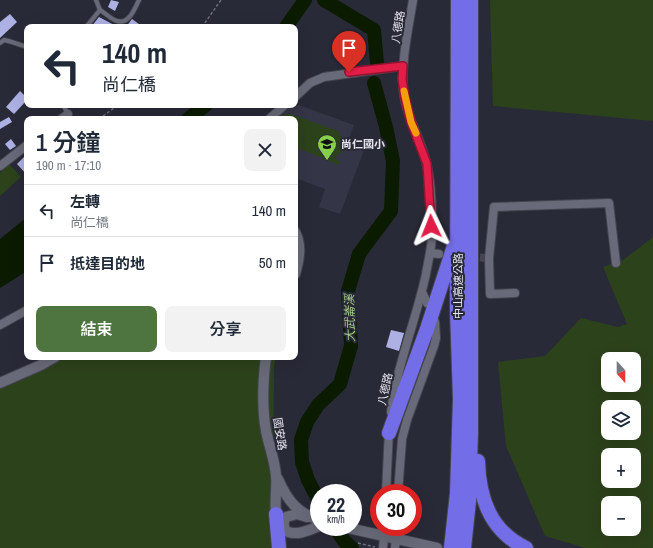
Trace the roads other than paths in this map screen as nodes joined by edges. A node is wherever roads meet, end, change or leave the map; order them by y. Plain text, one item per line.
1 (96, 0) edge
2 (139, 0) edge
3 (413, 0) edge
4 (458, 0) edge
5 (471, 0) edge
6 (100, 10) junction
7 (88, 24) edge
8 (0, 43) edge
9 (24, 46) edge
10 (403, 66) junction
11 (298, 94) edge
12 (281, 108) edge
13 (272, 116) edge
14 (24, 147) edge
15 (0, 166) edge
16 (458, 232) junction
17 (298, 241) edge
18 (430, 253) junction
19 (439, 254) dead end
20 (298, 261) edge
21 (616, 262) dead end
22 (422, 292) junction
23 (515, 293) dead end
24 (427, 303) dead end
25 (470, 311) junction
26 (24, 312) edge
27 (435, 322) dead end
28 (0, 325) edge
29 (49, 360) edge
30 (266, 360) edge
31 (0, 384) edge
32 (389, 433) junction
33 (276, 475) junction
34 (386, 484) edge
35 (399, 484) edge
36 (310, 516) edge
37 (310, 518) edge
38 (281, 523) junction
39 (310, 530) edge
40 (362, 531) edge
41 (383, 541) edge
42 (395, 544) edge
43 (460, 547) edge
44 (279, 548) edge
45 (437, 548) edge
46 (526, 548) edge

1 - 6 lane
2 - 6 lane
3 - 10 street, 八德路
4 - 16 highway, 中山高速公路
5 - 25 highway, 中山高速公路
6 - 7 lane
8 - 9 lane
10 - 11 street
10 - 18 street, 八德路
12 - 13 street
14 - 15 street
16 - 32 highway
16 - 43 highway, 中山高速公路
17 - 20 street
18 - 19 street
18 - 22 street, 八德路
21 - 23 street
22 - 24 street
22 - 32 street, 八德路
25 - 43 highway, 中山高速公路
25 - 46 highway
26 - 28 street
27 - 35 street
29 - 31 street
30 - 33 street, 國安路
32 - 34 street, 八德路
33 - 36 street
33 - 38 street, 國安路
37 - 38 street
38 - 39 street
38 - 44 highway
40 - 41 street
41 - 42 street
42 - 45 street

